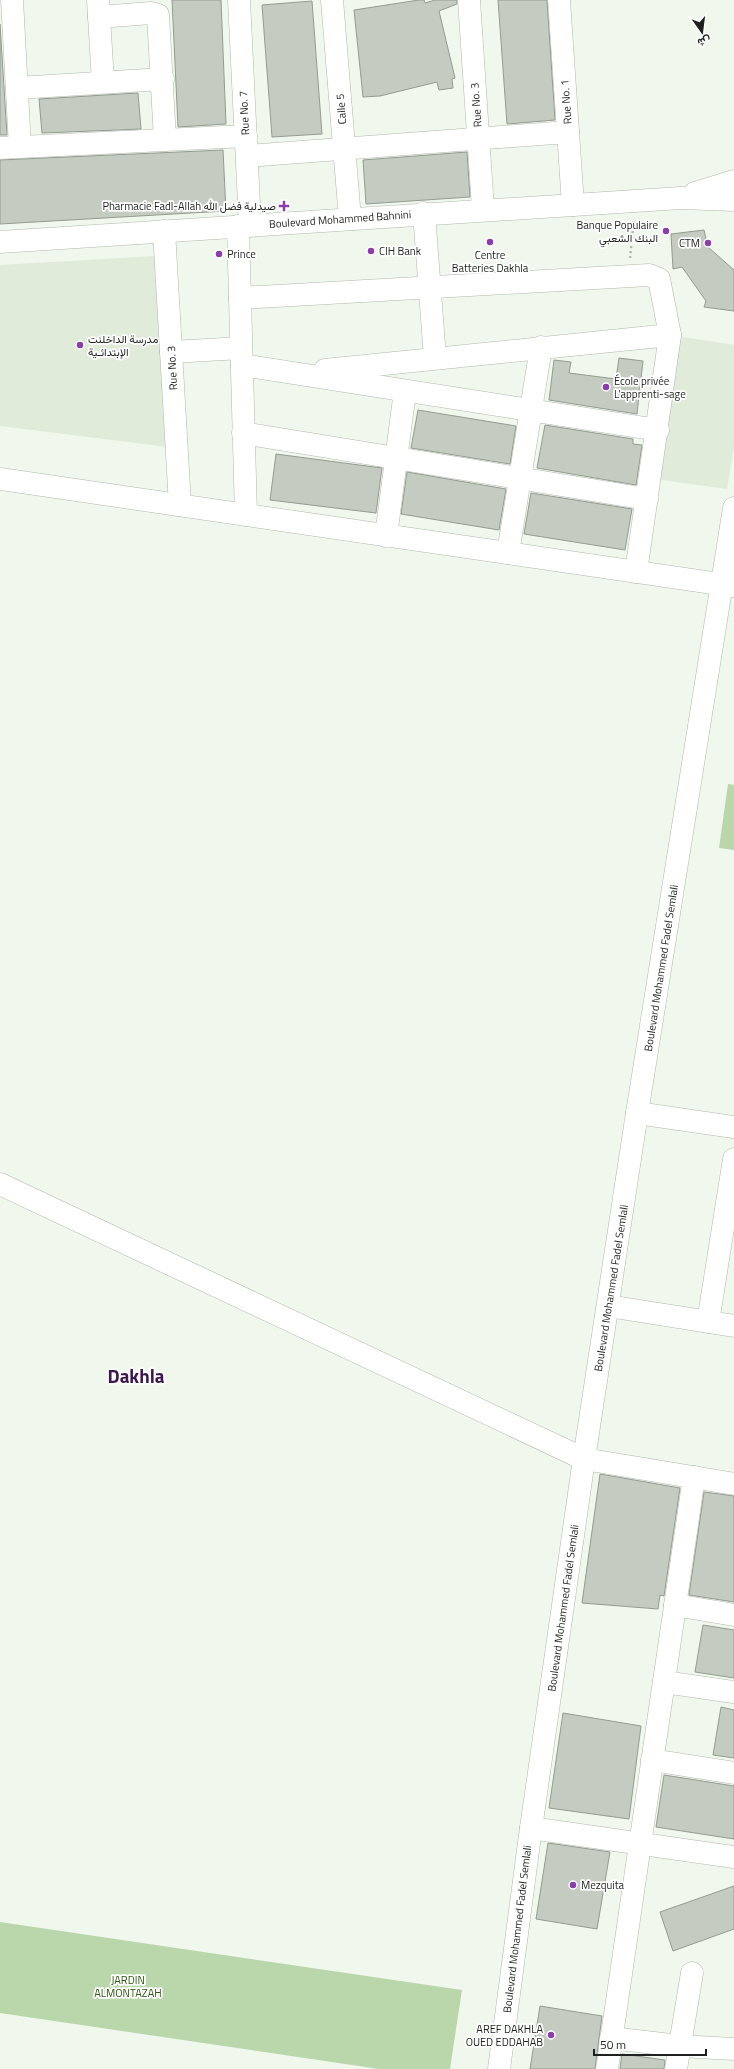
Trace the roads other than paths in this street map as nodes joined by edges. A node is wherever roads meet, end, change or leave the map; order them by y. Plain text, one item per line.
1 (12, 0) edge
2 (239, 0) edge
3 (245, 0) edge
4 (332, 0) edge
5 (469, 0) edge
6 (559, 0) edge
7 (99, 9) edge
8 (162, 79) junction
9 (103, 82) junction
10 (17, 88) junction
11 (568, 132) junction
12 (478, 139) junction
13 (165, 140) junction
14 (246, 146) junction
15 (10, 148) edge
16 (344, 149) junction
17 (734, 181) edge
18 (680, 198) junction
19 (734, 200) edge
20 (573, 204) junction
21 (483, 209) junction
22 (424, 214) junction
23 (350, 219) junction
24 (244, 226) junction
25 (164, 231) junction
26 (0, 242) edge
27 (430, 287) junction
28 (240, 298) junction
29 (670, 335) junction
30 (541, 347) junction
31 (171, 352) junction
32 (241, 356) junction
33 (435, 358) junction
34 (295, 373) junction
35 (405, 391) junction
36 (531, 411) junction
37 (658, 430) junction
38 (243, 433) junction
39 (396, 458) junction
40 (519, 477) junction
41 (0, 480) edge
42 (647, 498) junction
43 (180, 505) junction
44 (734, 508) edge
45 (246, 515) junction
46 (386, 536) junction
47 (508, 553) junction
48 (636, 572) junction
49 (728, 585) edge
50 (637, 1113) junction
51 (734, 1127) edge
52 (734, 1159) edge
53 (0, 1184) edge
54 (729, 1228) edge
55 (608, 1306) junction
56 (708, 1322) junction
57 (734, 1326) edge
58 (584, 1459) junction
59 (694, 1477) junction
60 (734, 1484) edge
61 (675, 1605) junction
62 (734, 1615) edge
63 (664, 1682) junction
64 (734, 1692) edge
65 (652, 1760) junction
66 (734, 1773) edge
67 (530, 1828) junction
68 (640, 1843) junction
69 (734, 1857) edge
70 (692, 1973) dead end
71 (612, 2038) junction
72 (680, 2046) junction
73 (734, 2049) edge
74 (499, 2069) edge
75 (607, 2069) edge
76 (676, 2069) edge

1 - 10 street
2 - 3 street
2 - 14 street, Rue No. 7
4 - 16 street, Calle 5
5 - 12 street, Rue No. 3
6 - 11 street, Rue No. 1
7 - 8 street
7 - 9 street
8 - 9 street
8 - 13 street
9 - 10 street
10 - 15 street
11 - 12 street
11 - 20 street, Rue No. 1
12 - 16 street
12 - 21 street, Rue No. 3
13 - 14 street
13 - 15 street
14 - 16 street
14 - 24 street, Rue No. 7
16 - 23 street, Calle 5
17 - 18 street, Boulevard Mohammed Bahnini
18 - 19 street, Boulevard Mohammed Bahnini
18 - 20 street, Boulevard Mohammed Bahnini
20 - 21 street, Boulevard Mohammed Bahnini
21 - 22 street, Boulevard Mohammed Bahnini
22 - 23 street, Boulevard Mohammed Bahnini
22 - 27 street
23 - 24 street, Boulevard Mohammed Bahnini
24 - 25 street, Boulevard Mohammed Bahnini
24 - 28 street, Rue No. 7
25 - 26 street, Boulevard Mohammed Bahnini
25 - 31 street, Rue No. 3
27 - 28 street
27 - 29 street
27 - 33 street
28 - 32 street, Rue No. 7
29 - 30 street
29 - 37 street
30 - 33 street
30 - 36 street
31 - 32 street
31 - 43 street, Rue No. 3
32 - 34 street
32 - 38 street, Rue No. 7
33 - 34 street
34 - 35 street
35 - 36 street
35 - 39 street
36 - 37 street
36 - 40 street
37 - 42 street
38 - 39 street
38 - 45 street, Rue No. 7
39 - 40 street
39 - 46 street
40 - 42 street
40 - 47 street
41 - 43 street
42 - 48 street
43 - 45 street
44 - 49 street, Boulevard Mohammed Fadel Semlali
45 - 46 street
46 - 47 street
47 - 48 street
48 - 49 street
49 - 50 street, Boulevard Mohammed Fadel Semlali
50 - 51 street
50 - 55 street, Boulevard Mohammed Fadel Semlali
52 - 54 street
53 - 58 street
54 - 56 street
55 - 56 street
55 - 58 street, Boulevard Mohammed Fadel Semlali
56 - 57 street
58 - 59 street
58 - 67 street, Boulevard Mohammed Fadel Semlali
59 - 60 street
59 - 61 street
61 - 62 street
61 - 63 street
63 - 64 street
63 - 65 street
65 - 66 street
65 - 68 street
67 - 68 street
67 - 74 street, Boulevard Mohammed Fadel Semlali
68 - 69 street
68 - 71 street
70 - 72 street
71 - 72 street
71 - 75 street
72 - 73 street
72 - 76 street

